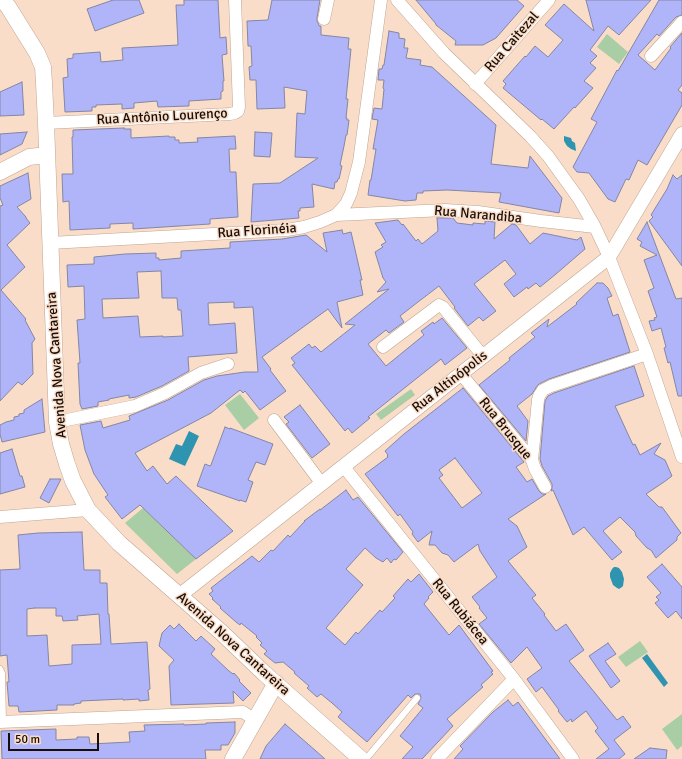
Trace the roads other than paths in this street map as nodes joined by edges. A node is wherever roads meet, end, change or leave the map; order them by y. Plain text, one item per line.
1 (3, 0) edge
2 (235, 0) edge
3 (328, 0) edge
4 (550, 0) edge
5 (399, 2) edge
6 (380, 6) edge
7 (324, 19) dead end
8 (682, 22) edge
9 (651, 56) dead end
10 (475, 84) junction
11 (46, 122) junction
12 (681, 137) edge
13 (47, 155) junction
14 (0, 172) edge
15 (336, 215) junction
16 (595, 227) junction
17 (50, 243) junction
18 (610, 257) junction
19 (383, 346) dead end
20 (647, 354) junction
21 (483, 356) junction
22 (228, 364) dead end
23 (461, 374) junction
24 (274, 420) dead end
25 (57, 422) junction
26 (682, 457) edge
27 (532, 460) junction
28 (344, 467) junction
29 (322, 484) junction
30 (545, 487) dead end
31 (88, 510) junction
32 (0, 517) edge
33 (180, 596) junction
34 (0, 669) edge
35 (514, 679) junction
36 (276, 683) junction
37 (417, 698) dead end
38 (255, 720) junction
39 (2, 722) edge
40 (233, 759) edge
41 (361, 759) edge
42 (366, 759) edge
43 (437, 759) edge
44 (573, 759) edge

1 - 11 main road, Avenida Nova Cantareira
2 - 11 street, Rua Antônio Lourenço
3 - 7 street
4 - 10 street, Rua Caitezal
5 - 6 street
5 - 10 street
6 - 15 street, Rua Florinéia
8 - 9 street
10 - 16 street
11 - 13 main road, Avenida Nova Cantareira
12 - 18 street, Rua Altinópolis
13 - 14 main road
13 - 17 main road, Avenida Nova Cantareira
15 - 16 street, Rua Narandiba
15 - 17 street, Rua Florinéia
16 - 18 street
17 - 25 main road, Avenida Nova Cantareira
18 - 20 street
18 - 21 street, Rua Altinópolis
19 - 21 street
20 - 26 street
20 - 27 street
21 - 23 street, Rua Altinópolis
22 - 25 street
23 - 27 street, Rua Brusque
23 - 28 street, Rua Altinópolis
24 - 29 street
25 - 31 main road, Avenida Nova Cantareira
27 - 30 street, Rua Brusque
28 - 29 street, Rua Altinópolis
28 - 35 street, Rua Rubiácea
29 - 33 street, Rua Altinópolis
31 - 32 street
31 - 33 main road, Avenida Nova Cantareira
33 - 36 main road, Avenida Nova Cantareira
34 - 39 lane
35 - 43 street
35 - 44 street, Rua Rubiácea
36 - 38 main road
36 - 41 main road, Avenida Nova Cantareira
37 - 42 lane
38 - 39 street
38 - 40 main road

